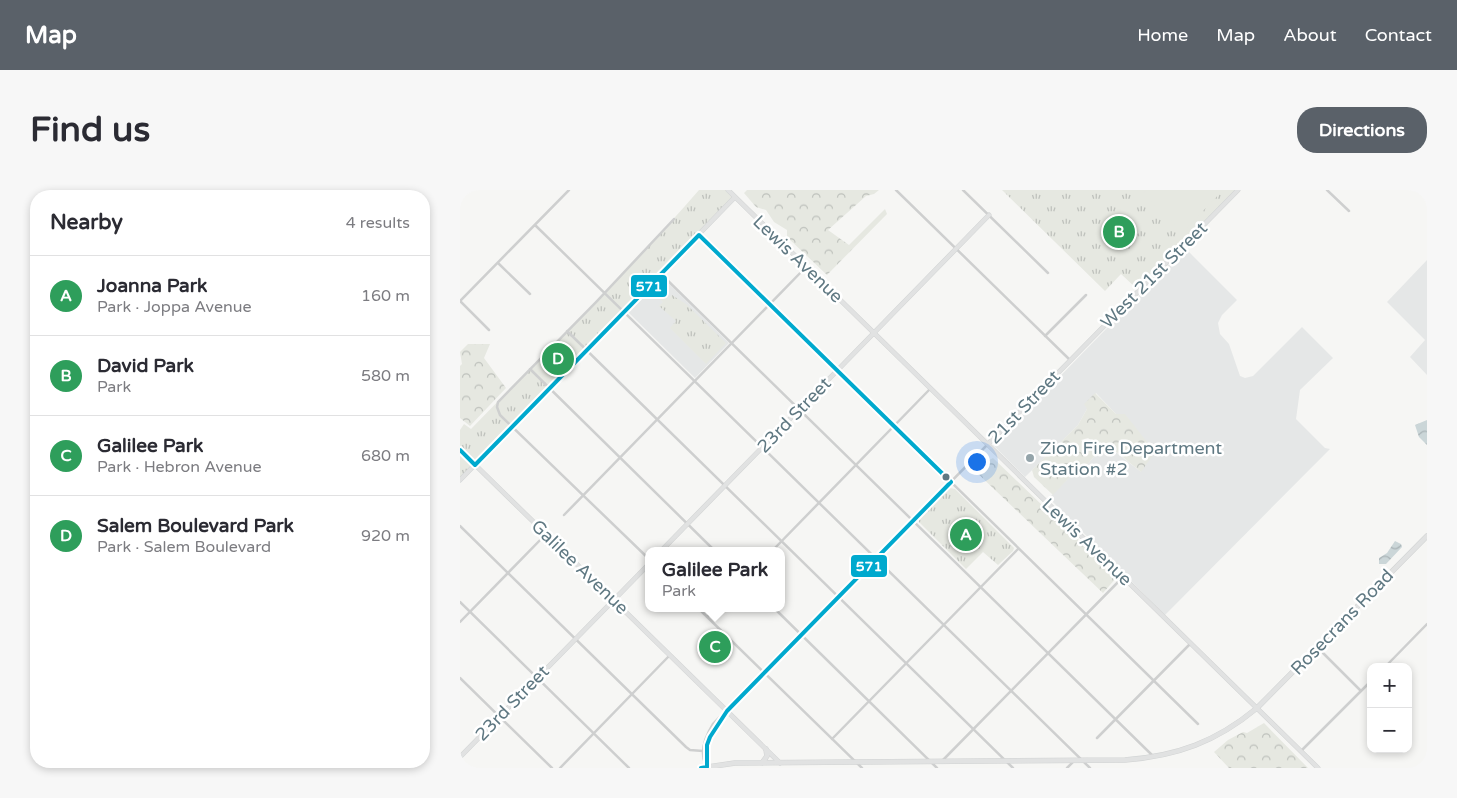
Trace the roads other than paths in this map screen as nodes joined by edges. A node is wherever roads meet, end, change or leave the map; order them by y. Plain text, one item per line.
1 (569, 190) edge
2 (728, 190) edge
3 (896, 190) edge
4 (964, 190) edge
5 (1238, 190) edge
6 (1327, 190) edge
7 (735, 197) junction
8 (1349, 211) dead end
9 (989, 215) junction
10 (674, 219) dead end
11 (535, 225) junction
12 (699, 235) junction
13 (956, 248) junction
14 (498, 263) junction
15 (806, 267) junction
16 (1048, 273) dead end
17 (661, 274) junction
18 (530, 294) dead end
19 (603, 294) junction
20 (1086, 295) dead end
21 (460, 301) edge
22 (770, 305) junction
23 (623, 312) junction
24 (489, 330) dead end
25 (567, 331) junction
26 (874, 333) junction
27 (1046, 336) junction
28 (732, 343) junction
29 (586, 350) junction
30 (1070, 360) junction
31 (530, 369) junction
32 (837, 371) junction
33 (694, 382) junction
34 (549, 388) junction
35 (930, 389) junction
36 (800, 409) junction
37 (658, 419) junction
38 (512, 426) junction
39 (894, 426) junction
40 (988, 444) junction
41 (762, 448) junction
42 (460, 450) edge
43 (620, 458) junction
44 (475, 465) junction
45 (856, 465) junction
46 (460, 480) edge
47 (951, 482) junction
48 (725, 486) junction
49 (583, 495) junction
50 (819, 503) junction
51 (564, 515) dead end
52 (913, 520) junction
53 (688, 524) junction
54 (460, 526) edge
55 (546, 534) junction
56 (1427, 536) edge
57 (782, 541) junction
58 (665, 547) edge
59 (711, 547) edge
60 (776, 547) edge
61 (1018, 549) junction
62 (645, 555) edge
63 (876, 559) junction
64 (645, 568) edge
65 (508, 573) junction
66 (1123, 577) junction
67 (981, 587) junction
68 (839, 596) junction
69 (613, 600) junction
70 (460, 602) edge
71 (470, 612) junction
72 (702, 612) edge
73 (712, 612) edge
74 (778, 612) edge
75 (1086, 615) junction
76 (707, 617) junction
77 (460, 622) edge
78 (1427, 624) edge
79 (943, 625) junction
80 (801, 635) junction
81 (575, 639) junction
82 (1191, 643) junction
83 (1317, 648) junction
84 (1049, 653) junction
85 (670, 655) junction
86 (906, 663) junction
87 (1389, 663) edge
88 (765, 673) junction
89 (460, 678) edge
90 (537, 678) junction
91 (1153, 681) junction
92 (1367, 685) edge
93 (1011, 691) junction
94 (1361, 691) junction
95 (632, 694) junction
96 (869, 701) junction
97 (1257, 708) junction
98 (727, 711) junction
99 (499, 717) junction
100 (1116, 718) junction
101 (1198, 724) dead end
102 (973, 729) junction
103 (594, 733) junction
104 (1097, 738) dead end
105 (832, 739) junction
106 (766, 749) junction
107 (705, 751) junction
108 (1301, 752) junction
109 (460, 757) edge
110 (1154, 757) junction
111 (1005, 760) junction
112 (1074, 760) junction
113 (1082, 760) junction
114 (931, 761) junction
115 (942, 761) junction
116 (795, 762) junction
117 (856, 762) junction
118 (762, 763) junction
119 (780, 763) junction
120 (708, 767) edge
121 (552, 768) edge
122 (560, 768) edge
123 (630, 768) edge
124 (701, 768) edge
125 (786, 768) edge
126 (791, 768) edge
127 (862, 768) edge
128 (937, 768) edge
129 (1012, 768) edge
130 (1067, 768) edge
131 (1090, 768) edge
132 (1318, 768) edge

1 - 11 street
2 - 7 street, Lewis Avenue
3 - 13 street
4 - 9 street
5 - 30 street, West 21st Street
6 - 8 street
7 - 12 street
7 - 15 street, Lewis Avenue
9 - 13 street, 23rd Street
9 - 16 street
10 - 19 street
11 - 14 street
11 - 19 street
12 - 17 street
12 - 22 street
13 - 26 street, 23rd Street
13 - 27 street
14 - 18 street
14 - 21 street
15 - 22 street
15 - 26 street, Lewis Avenue
17 - 23 street
17 - 28 street
19 - 23 street
19 - 25 street
20 - 27 street
21 - 24 street
22 - 28 street
22 - 32 street
23 - 29 street
23 - 33 street
25 - 29 street
25 - 31 street
26 - 32 street, 23rd Street
26 - 35 street, Lewis Avenue
27 - 30 street
28 - 33 street
28 - 36 street
29 - 34 street
29 - 37 street
30 - 40 street, 21st Street
31 - 34 street
31 - 38 street
32 - 36 street, 23rd Street
32 - 39 street
33 - 37 street
33 - 41 street
34 - 38 street
34 - 43 street
35 - 39 street
35 - 40 street, Lewis Avenue
36 - 41 street, 23rd Street
36 - 45 street
37 - 43 street
37 - 48 street
38 - 44 street
38 - 49 street
39 - 45 street
39 - 47 street
40 - 47 street, 21st Street
40 - 66 street, Lewis Avenue
41 - 48 street, 23rd Street
41 - 50 street
42 - 44 street, Galilee Avenue
43 - 49 street
43 - 53 street
44 - 46 street
44 - 55 street, Galilee Avenue
45 - 50 street
45 - 52 street
47 - 52 street, 21st Street
47 - 61 street
48 - 53 street, 23rd Street
48 - 57 street
49 - 51 street
49 - 62 street
50 - 57 street
50 - 63 street
52 - 63 street, 21st Street
52 - 67 street
53 - 58 street, 23rd Street
53 - 59 street
54 - 65 street
55 - 65 street
55 - 69 street, Galilee Avenue
56 - 83 main road, Rosecrans Road
57 - 60 street
57 - 68 street
61 - 67 street
61 - 75 street
63 - 68 street, 21st Street
63 - 79 street
64 - 69 street, 23rd Street
65 - 71 street
65 - 81 street
66 - 75 street
66 - 82 street, Lewis Avenue
67 - 79 street
67 - 84 street
68 - 80 street, 21st Street
68 - 86 street
69 - 81 street, 23rd Street
69 - 85 street, Galilee Avenue
70 - 71 street
71 - 77 street
71 - 90 street
72 - 76 street
73 - 76 street
74 - 80 street
75 - 84 street
75 - 91 street
76 - 88 street
78 - 87 street
79 - 86 street
79 - 93 street
80 - 88 street, 21st Street
80 - 96 street
81 - 90 street, 23rd Street
81 - 95 street
82 - 91 street
82 - 97 street, Lewis Avenue
83 - 94 street
83 - 97 main road, Rosecrans Road
84 - 93 street
84 - 100 street
85 - 95 street
85 - 98 street, Galilee Avenue
86 - 96 street
86 - 102 street
88 - 98 street, 21st Street
88 - 105 street
89 - 99 street
90 - 99 street, 23rd Street
90 - 103 street
91 - 100 street
91 - 101 street
92 - 94 street
93 - 102 street
93 - 113 street
94 - 108 street
95 - 103 street
95 - 107 street
96 - 105 street
96 - 114 street
97 - 108 street, Lewis Avenue
97 - 110 main road, Rosecrans Road
98 - 106 street, Galilee Avenue
98 - 107 street, 21st Street
99 - 109 street, 23rd Street
99 - 121 street
100 - 104 street
100 - 110 street
102 - 111 street
102 - 115 street
103 - 122 street
103 - 123 street
105 - 117 street
106 - 118 main road
106 - 119 street, Galilee Avenue
107 - 120 street, 21st Street
108 - 132 street, Lewis Avenue
110 - 113 main road, Rosecrans Road
111 - 112 main road, Rosecrans Road
111 - 115 main road, Rosecrans Road
111 - 129 street
112 - 113 main road, Rosecrans Road
112 - 130 street
113 - 131 street
114 - 115 main road, Rosecrans Road
114 - 117 main road, Rosecrans Road
114 - 128 street
116 - 117 main road, Rosecrans Road
116 - 119 main road, Rosecrans Road
116 - 126 main road
117 - 127 street
118 - 119 main road, Rosecrans Road
118 - 120 main road, Rosecrans Road
119 - 125 street, Galilee Avenue
120 - 124 main road, Rosecrans Road

